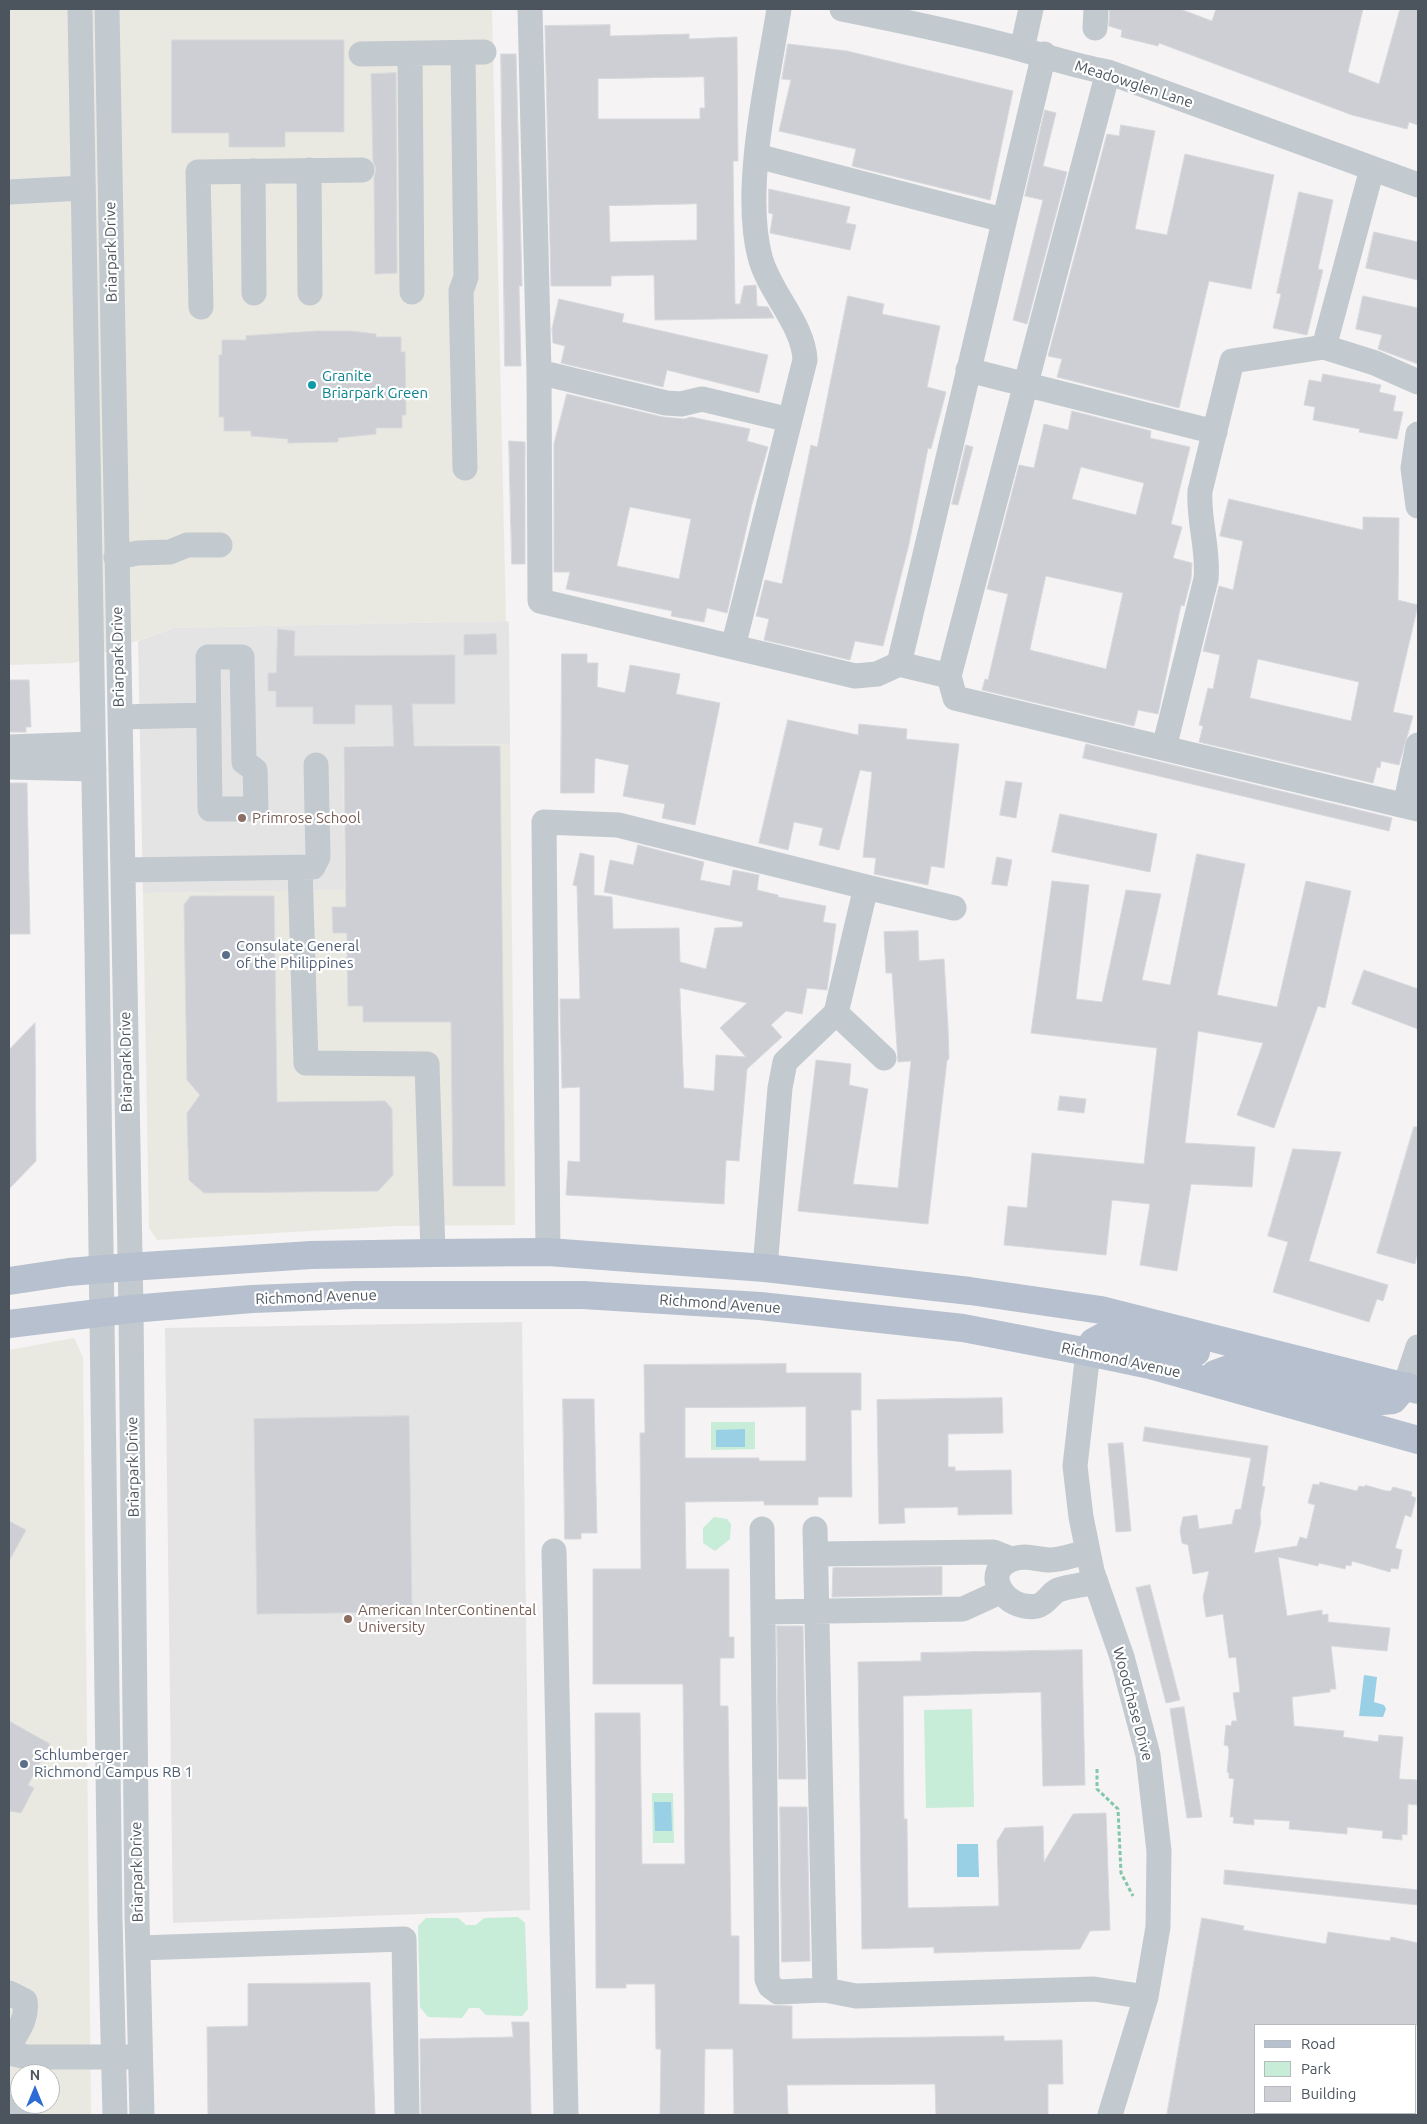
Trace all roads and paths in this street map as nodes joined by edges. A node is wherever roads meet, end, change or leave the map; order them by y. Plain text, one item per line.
1 (80, 9) edge
2 (107, 9) edge
3 (530, 9) edge
4 (779, 9) edge
5 (842, 9) edge
6 (1031, 9) edge
7 (1033, 52) junction
8 (361, 54) dead end
9 (410, 54) junction
10 (1108, 72) junction
11 (757, 156) junction
12 (1372, 169) junction
13 (309, 170) junction
14 (362, 170) dead end
15 (253, 171) junction
16 (1418, 185) edge
17 (83, 188) junction
18 (9, 192) edge
19 (1003, 220) junction
20 (412, 292) dead end
21 (254, 293) dead end
22 (310, 293) dead end
23 (200, 307) dead end
24 (1324, 347) junction
25 (968, 370) junction
26 (539, 372) junction
27 (1418, 382) edge
28 (1026, 384) junction
29 (790, 420) junction
30 (1215, 432) junction
31 (1418, 434) edge
32 (465, 468) dead end
33 (1418, 506) edge
34 (220, 545) dead end
35 (116, 546) junction
36 (733, 647) junction
37 (899, 664) junction
38 (949, 676) junction
39 (208, 715) junction
40 (120, 717) junction
41 (93, 744) junction
42 (1418, 745) edge
43 (9, 747) edge
44 (1164, 748) junction
45 (45, 757) junction
46 (316, 764) dead end
47 (9, 767) edge
48 (94, 769) junction
49 (1412, 807) edge
50 (300, 868) junction
51 (123, 870) junction
52 (866, 887) junction
53 (954, 908) dead end
54 (836, 1013) junction
55 (884, 1058) dead end
56 (548, 1252) junction
57 (433, 1253) junction
58 (129, 1267) junction
59 (764, 1268) junction
60 (102, 1269) junction
61 (9, 1281) edge
62 (442, 1294) junction
63 (760, 1306) junction
64 (131, 1309) junction
65 (103, 1314) junction
66 (9, 1324) edge
67 (1418, 1347) edge
68 (1258, 1349) junction
69 (1088, 1352) junction
70 (1202, 1379) junction
71 (1412, 1388) edge
72 (1418, 1440) edge
73 (815, 1528) dead end
74 (762, 1529) dead end
75 (554, 1551) dead end
76 (1088, 1552) junction
77 (816, 1554) junction
78 (1011, 1559) junction
79 (1096, 1582) junction
80 (1000, 1592) junction
81 (763, 1612) junction
82 (817, 1612) junction
83 (1096, 1769) dead end
84 (1133, 1896) dead end
85 (139, 1948) junction
86 (825, 1990) junction
87 (9, 1993) edge
88 (1146, 1997) junction
89 (9, 2046) edge
90 (9, 2053) edge
91 (114, 2057) junction
92 (141, 2057) junction
93 (34, 2064) edge
94 (56, 2064) edge
95 (9, 2107) edge
96 (24, 2115) edge
97 (115, 2115) edge
98 (142, 2115) edge
99 (407, 2115) edge
100 (566, 2115) edge
101 (1110, 2115) edge

1 - 17 street, Briarpark Drive
2 - 35 street, Briarpark Drive
3 - 26 street
4 - 11 street
5 - 7 street, Meadowglen Lane
6 - 7 street
7 - 10 street, Meadowglen Lane
7 - 19 street
8 - 9 street
9 - 20 street
9 - 32 street
10 - 12 street, Meadowglen Lane
10 - 28 street
11 - 19 street
11 - 29 street
12 - 16 street, Meadowglen Lane
12 - 24 street
13 - 14 street
13 - 15 street
13 - 22 street
15 - 21 street
15 - 23 street
17 - 18 street
17 - 41 street, Briarpark Drive
19 - 25 street
24 - 27 street
24 - 30 street
25 - 28 street
25 - 37 street
26 - 29 street
26 - 36 street
28 - 30 street
28 - 38 street
29 - 36 street
30 - 44 street
31 - 33 street
34 - 35 street
35 - 40 street, Briarpark Drive
36 - 37 street
37 - 38 street
38 - 44 street
39 - 39 street
39 - 40 street
40 - 51 street, Briarpark Drive
41 - 45 street
41 - 48 street, Briarpark Drive
42 - 49 street
43 - 45 street
44 - 49 street
45 - 47 street
45 - 48 street
46 - 50 street
48 - 60 street, Briarpark Drive
50 - 51 street
50 - 57 street
51 - 58 street, Briarpark Drive
52 - 53 street
52 - 54 street
52 - 56 street
54 - 55 street
54 - 59 street
56 - 57 main road
56 - 59 main road
57 - 58 main road
57 - 62 main road
58 - 60 main road
58 - 64 street, Briarpark Drive
59 - 63 main road
59 - 68 main road
60 - 61 main road
60 - 65 street, Briarpark Drive
62 - 63 main road, Richmond Avenue
62 - 64 main road, Richmond Avenue
63 - 69 main road, Richmond Avenue
64 - 65 main road, Richmond Avenue
64 - 85 street, Briarpark Drive
65 - 66 main road, Richmond Avenue
65 - 91 street, Briarpark Drive
67 - 71 street
68 - 69 main road
68 - 71 main road
69 - 70 main road, Richmond Avenue
69 - 76 street, Woodchase Drive
70 - 71 main road
70 - 72 main road, Richmond Avenue
73 - 77 street
74 - 81 street
75 - 100 street
76 - 78 street
76 - 79 street, Woodchase Drive
77 - 78 street
77 - 82 street
78 - 80 street
79 - 80 street
79 - 88 street, Woodchase Drive
80 - 82 street
81 - 82 street
81 - 86 street
82 - 86 street
83 - 84 path
85 - 92 street, Briarpark Drive
85 - 99 street
86 - 88 street
87 - 89 street
88 - 101 street, Woodchase Drive
90 - 93 street
91 - 92 street
91 - 94 street
91 - 97 street, Briarpark Drive
92 - 98 street, Briarpark Drive
95 - 96 street

